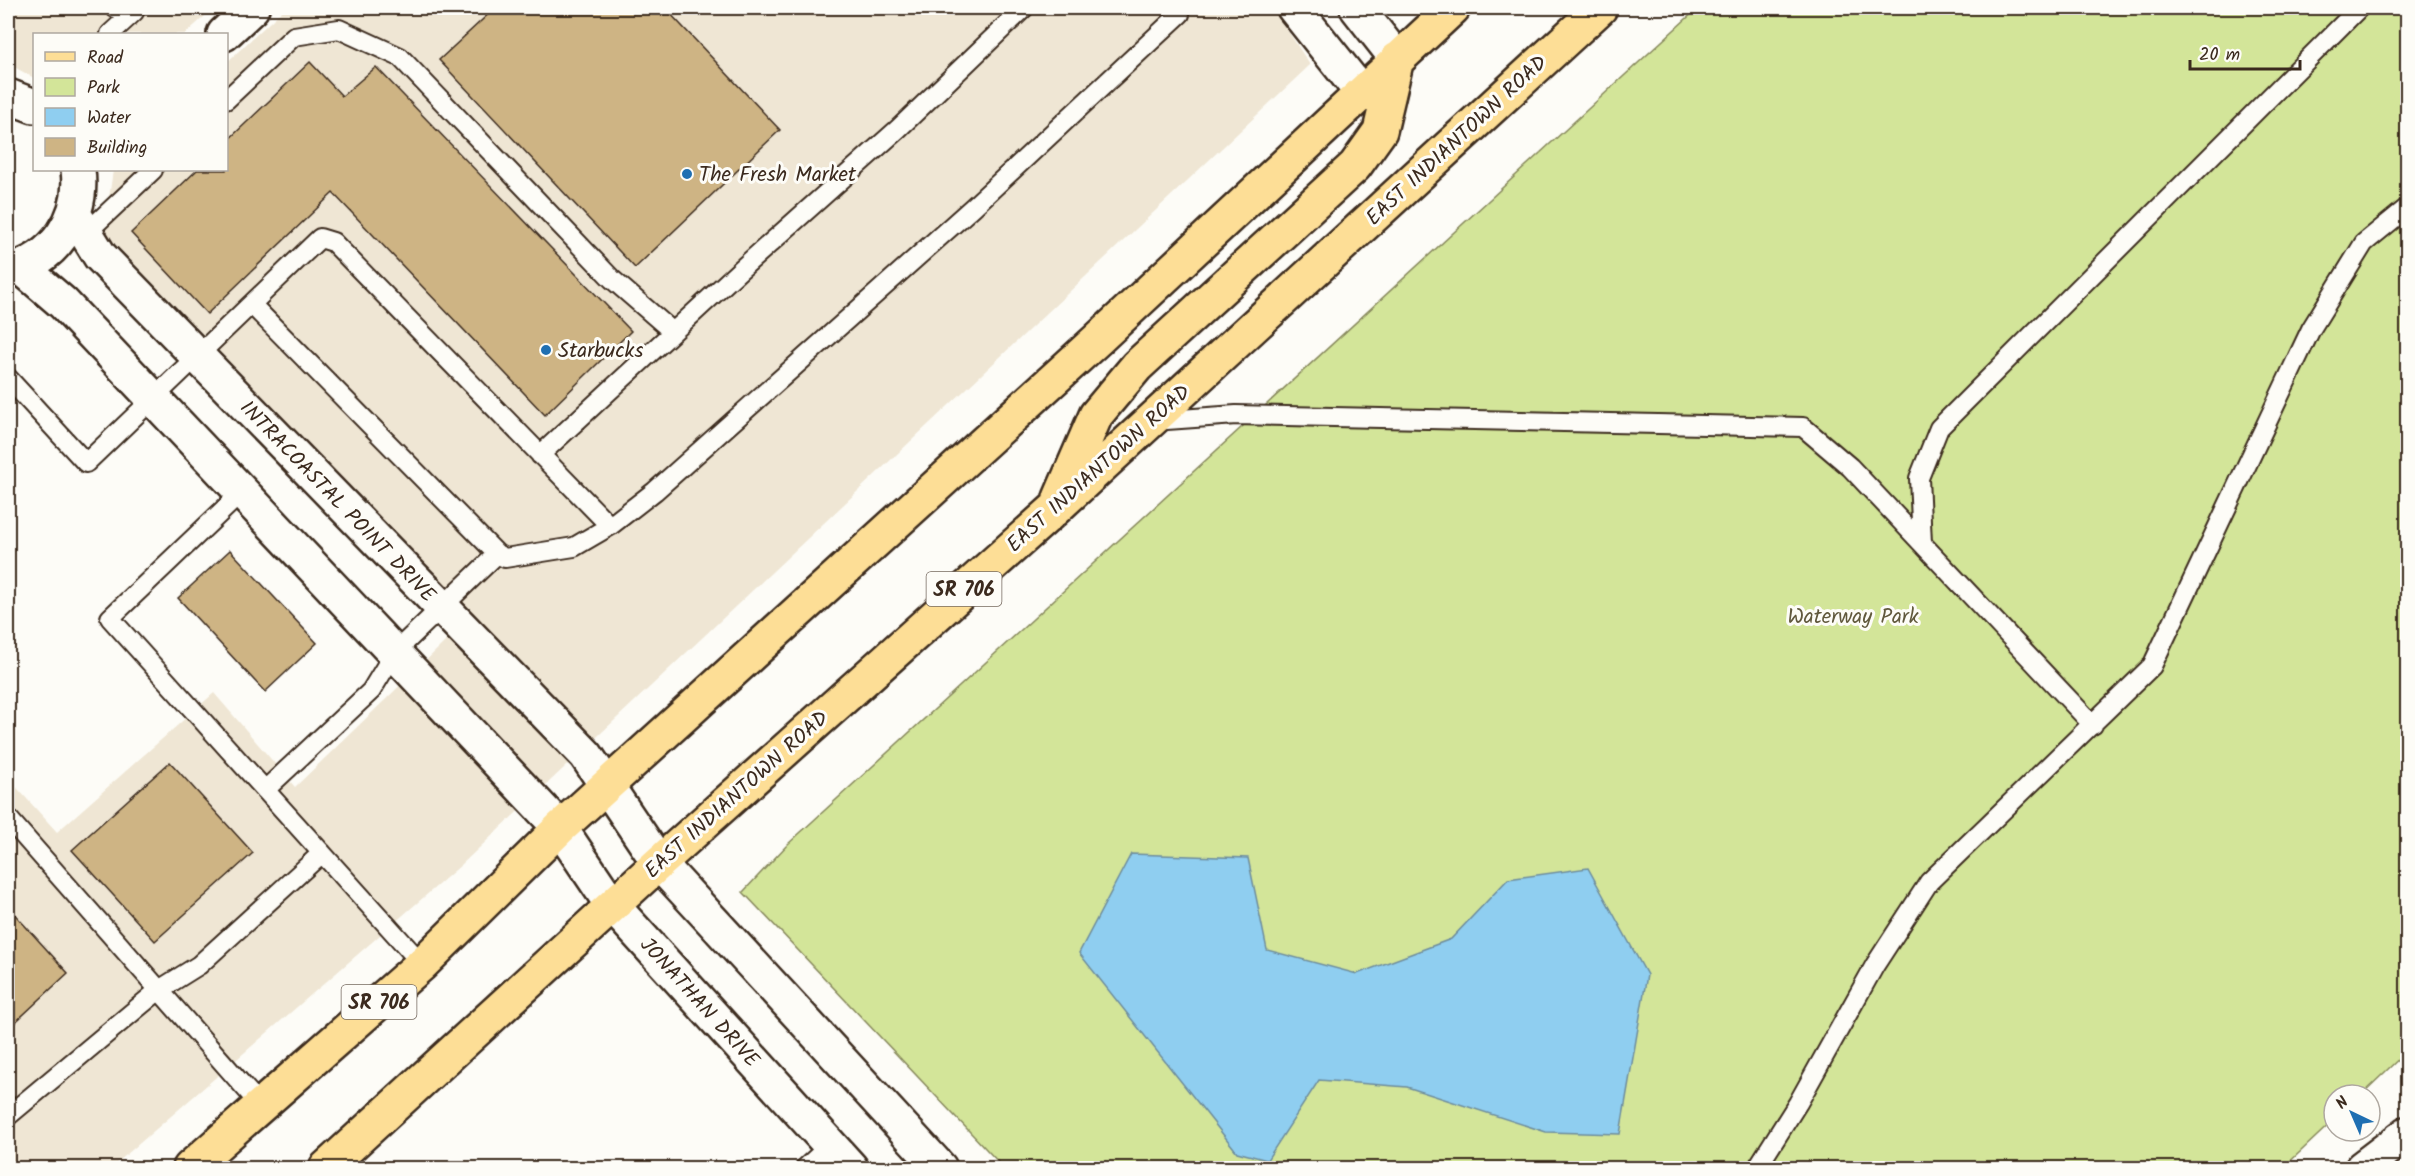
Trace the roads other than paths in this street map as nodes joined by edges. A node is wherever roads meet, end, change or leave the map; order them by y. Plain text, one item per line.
1 (115, 8) edge
2 (252, 8) edge
3 (1024, 8) edge
4 (1174, 8) edge
5 (1294, 8) edge
6 (1357, 8) edge
7 (1453, 8) edge
8 (1600, 8) edge
9 (2359, 8) edge
10 (136, 10) edge
11 (111, 33) edge
12 (225, 33) edge
13 (1397, 59) junction
14 (1361, 92) junction
15 (8, 96) edge
16 (228, 98) edge
17 (33, 106) edge
18 (79, 171) edge
19 (152, 171) edge
20 (2408, 207) edge
21 (79, 224) junction
22 (14, 269) edge
23 (252, 305) junction
24 (672, 332) junction
25 (198, 357) junction
26 (8, 378) edge
27 (154, 399) junction
28 (1149, 422) junction
29 (540, 455) junction
30 (242, 492) junction
31 (1056, 508) junction
32 (610, 526) junction
33 (1922, 543) junction
34 (497, 554) junction
35 (441, 606) junction
36 (394, 653) junction
37 (2093, 724) junction
38 (607, 785) junction
39 (265, 790) junction
40 (8, 818) edge
41 (560, 828) junction
42 (322, 852) junction
43 (659, 863) junction
44 (612, 905) junction
45 (422, 964) junction
46 (159, 990) junction
47 (261, 1106) junction
48 (8, 1116) edge
49 (2408, 1134) edge
50 (841, 1157) edge
51 (190, 1168) edge
52 (326, 1168) edge
53 (805, 1168) edge
54 (940, 1168) edge
55 (1757, 1168) edge
56 (2362, 1168) edge

1 - 10 lane
2 - 12 street
3 - 24 lane
4 - 32 lane
5 - 14 street
6 - 13 street
7 - 13 main road, SR 706
8 - 28 main road, EAST INDIANTOWN ROAD / SR 706
9 - 33 lane
10 - 11 lane
13 - 14 main road, SR 706
13 - 31 main road
14 - 38 main road, SR 706
15 - 17 street
16 - 24 lane
18 - 21 street
19 - 21 lane
20 - 37 lane
21 - 22 street
21 - 25 street, INTRACOASTAL POINT DRIVE
22 - 27 street
23 - 25 lane
23 - 29 lane
23 - 34 lane
24 - 29 lane
25 - 27 lane
25 - 35 street, INTRACOASTAL POINT DRIVE
26 - 27 lane
27 - 30 street
28 - 31 main road, EAST INDIANTOWN ROAD / SR 706
28 - 33 lane
29 - 32 lane
30 - 36 street
30 - 39 lane
31 - 43 main road, EAST INDIANTOWN ROAD / SR 706
32 - 34 lane
33 - 37 lane
34 - 35 lane
35 - 36 lane
35 - 38 street, INTRACOASTAL POINT DRIVE
36 - 39 lane
36 - 41 street
37 - 55 lane
38 - 41 main road, SR 706
38 - 43 street, INTRACOASTAL POINT DRIVE
39 - 42 lane
40 - 46 lane
41 - 44 street, JONATHAN DRIVE
41 - 45 main road, SR 706
42 - 45 lane
42 - 46 lane
43 - 44 main road, EAST INDIANTOWN ROAD / SR 706
43 - 54 street
44 - 50 street, JONATHAN DRIVE
44 - 52 main road, EAST INDIANTOWN ROAD / SR 706
45 - 47 main road, SR 706
46 - 47 lane
46 - 48 lane
47 - 51 main road, SR 706
49 - 56 street
50 - 53 lane

